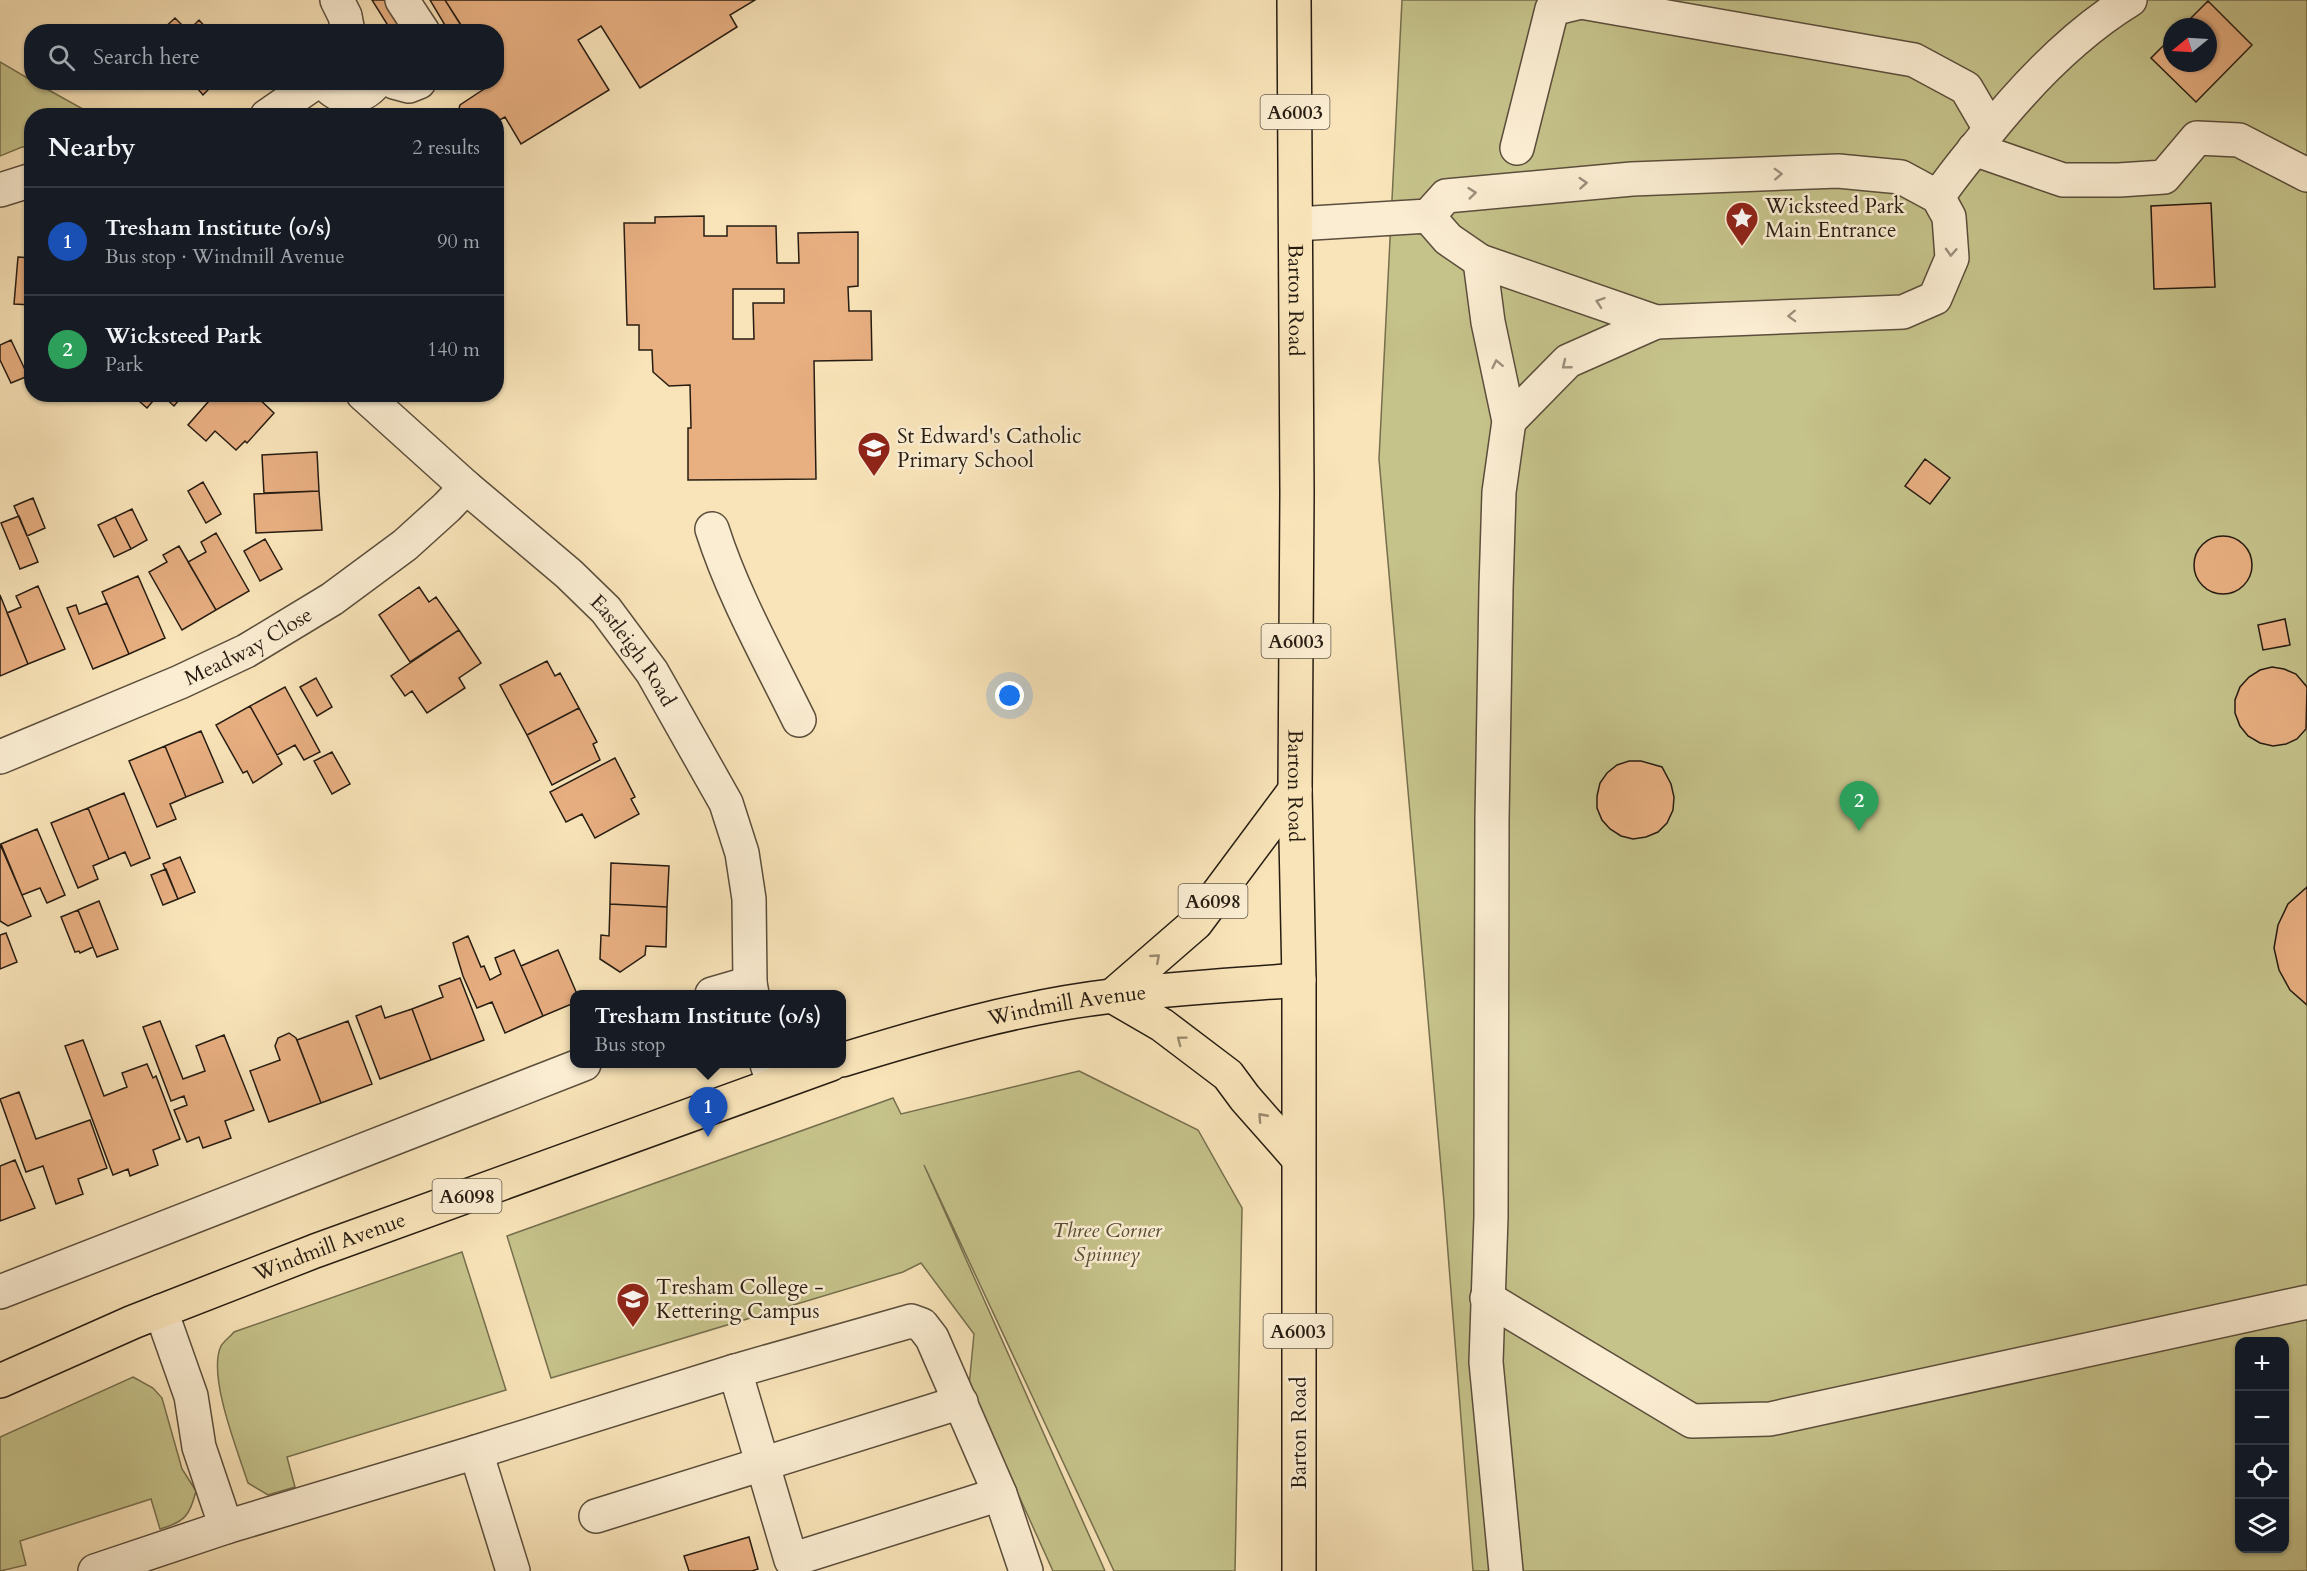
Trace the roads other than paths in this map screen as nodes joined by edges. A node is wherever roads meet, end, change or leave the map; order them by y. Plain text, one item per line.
1 (337, 0) edge
2 (402, 0) edge
3 (1294, 0) edge
4 (2130, 0) edge
5 (346, 24) edge
6 (418, 24) edge
7 (304, 90) edge
8 (331, 90) edge
9 (378, 93) edge
10 (279, 108) edge
11 (1982, 139) junction
12 (1517, 148) dead end
13 (2307, 175) edge
14 (24, 182) edge
15 (0, 190) edge
16 (1938, 197) junction
17 (1428, 216) junction
18 (1296, 224) junction
19 (1480, 261) junction
20 (1656, 322) junction
21 (372, 402) edge
22 (1509, 421) junction
23 (466, 487) junction
24 (712, 529) dead end
25 (799, 720) dead end
26 (0, 757) edge
27 (1295, 790) junction
28 (1299, 980) junction
29 (751, 989) edge
30 (1112, 996) junction
31 (846, 1059) edge
32 (574, 1068) edge
33 (804, 1068) edge
34 (770, 1073) edge
35 (1298, 1157) junction
36 (0, 1292) edge
37 (1487, 1298) junction
38 (2307, 1302) edge
39 (161, 1311) junction
40 (735, 1371) junction
41 (0, 1381) edge
42 (960, 1402) junction
43 (476, 1452) junction
44 (763, 1465) junction
45 (1000, 1494) junction
46 (596, 1516) dead end
47 (226, 1527) junction
48 (793, 1565) edge
49 (95, 1571) edge
50 (513, 1571) edge
51 (1026, 1571) edge
52 (1299, 1571) edge
53 (1506, 1571) edge

1 - 5 street
2 - 6 street
3 - 18 main road, Barton Road / A6003
4 - 11 street
7 - 10 street
8 - 9 street
11 - 12 street
11 - 13 street
11 - 16 street
14 - 15 street
17 -> 16 street
16 -> 20 street
17 - 18 street
17 - 19 street
18 - 27 main road, Barton Road / A6003
20 -> 19 street
22 -> 19 street
20 -> 22 street
21 - 23 street, Eastleigh Road
22 - 37 street
23 - 26 street, Meadway Close
23 - 29 street, Eastleigh Road
24 - 25 street
27 - 28 main road, Barton Road / A6003
30 -> 27 main road, A6098
28 - 30 main road, Windmill Avenue
28 - 35 main road, Barton Road / A6003
30 - 31 main road, Windmill Avenue
35 -> 30 main road
32 - 36 street
33 - 34 main road, Windmill Avenue / A6098
34 - 39 main road, Windmill Avenue / A6098
35 - 52 main road, Barton Road / A6003
37 - 38 street
37 - 53 street
39 - 41 main road, Windmill Avenue / A6098
39 - 47 street
40 - 42 street
40 - 43 street
40 - 44 street
42 - 44 street
42 - 45 street
43 - 47 street
43 - 50 street
44 - 46 street
44 - 48 street
45 - 48 street
45 - 51 street
47 - 49 street

